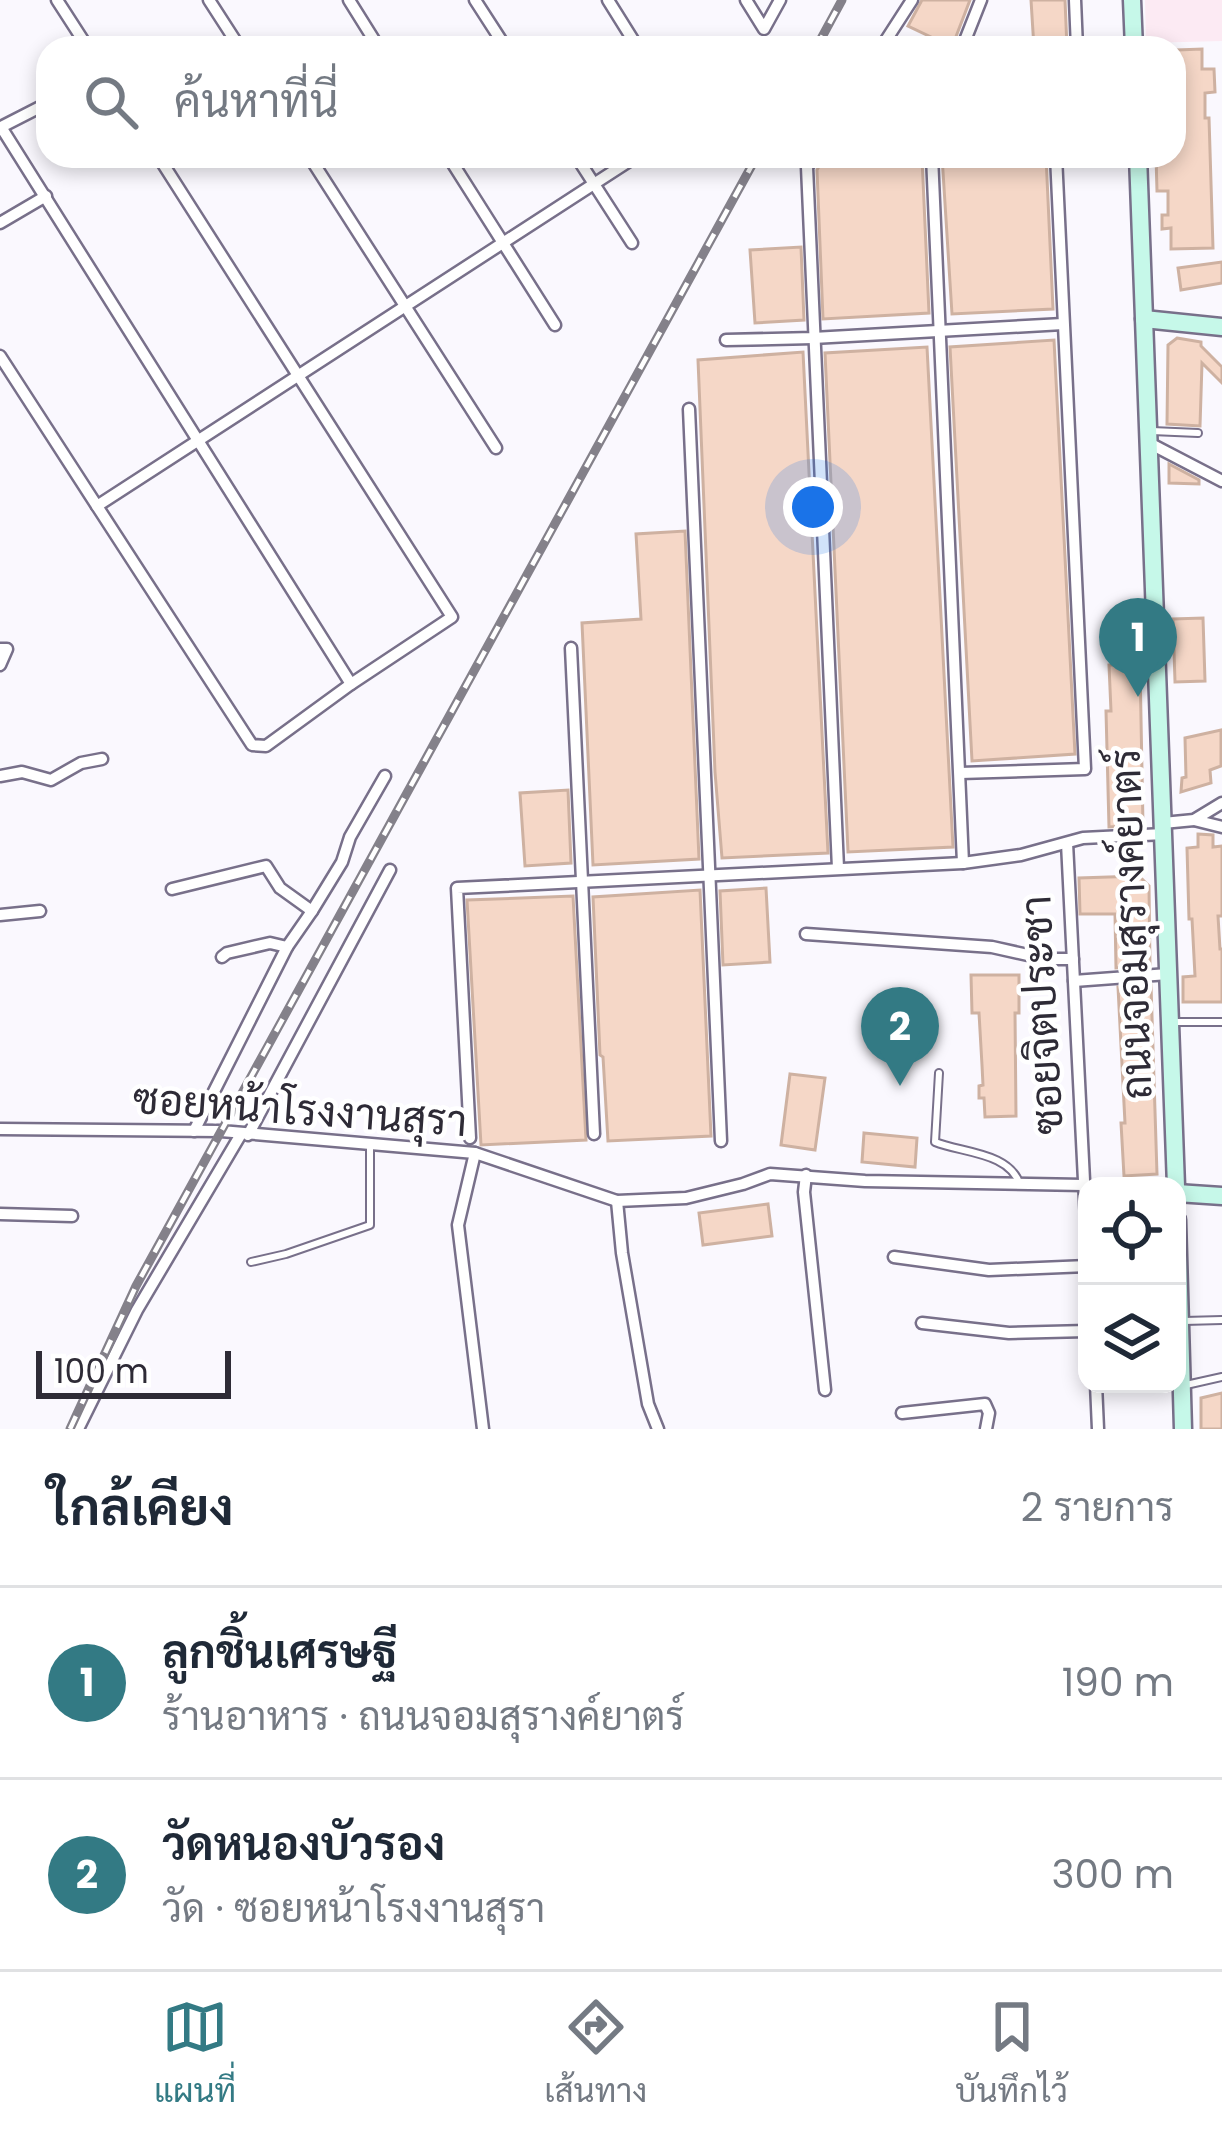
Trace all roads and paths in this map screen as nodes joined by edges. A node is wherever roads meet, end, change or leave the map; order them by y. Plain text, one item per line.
1 (58, 0) edge
2 (209, 0) edge
3 (349, 0) edge
4 (475, 0) edge
5 (608, 0) edge
6 (746, 0) edge
7 (780, 0) edge
8 (912, 0) edge
9 (981, 0) edge
10 (1075, 0) edge
11 (1132, 0) edge
12 (80, 36) edge
13 (232, 36) edge
14 (372, 36) edge
15 (498, 36) edge
16 (630, 36) edge
17 (887, 36) edge
18 (967, 36) edge
19 (1076, 36) edge
20 (1134, 36) edge
21 (36, 109) edge
22 (0, 127) edge
23 (166, 168) edge
24 (317, 168) edge
25 (455, 168) edge
26 (584, 168) edge
27 (619, 168) edge
28 (807, 168) edge
29 (932, 168) edge
30 (1056, 168) edge
31 (1138, 168) edge
32 (595, 184) junction
33 (46, 196) junction
34 (0, 223) edge
35 (502, 243) junction
36 (632, 243) dead end
37 (405, 307) junction
38 (1144, 319) junction
39 (1063, 324) junction
40 (555, 325) dead end
41 (1222, 327) edge
42 (939, 330) junction
43 (813, 338) junction
44 (726, 340) dead end
45 (0, 356) edge
46 (298, 376) junction
47 (689, 410) dead end
48 (1198, 433) dead end
49 (1149, 437) junction
50 (200, 441) junction
51 (496, 448) dead end
52 (1222, 481) edge
53 (97, 506) junction
54 (571, 648) dead end
55 (0, 649) edge
56 (0, 665) edge
57 (351, 684) junction
58 (102, 759) dead end
59 (960, 772) junction
60 (0, 776) edge
61 (385, 776) dead end
62 (1222, 803) edge
63 (1194, 820) junction
64 (1222, 827) edge
65 (1163, 829) junction
66 (1067, 843) junction
67 (962, 863) junction
68 (838, 868) junction
69 (390, 870) dead end
70 (710, 876) junction
71 (583, 883) junction
72 (172, 889) dead end
73 (40, 911) dead end
74 (312, 911) junction
75 (0, 915) edge
76 (806, 934) dead end
77 (287, 947) junction
78 (222, 957) dead end
79 (1073, 959) junction
80 (1168, 974) junction
81 (1074, 981) junction
82 (1170, 1022) junction
83 (1222, 1022) edge
84 (939, 1073) dead end
85 (0, 1130) edge
86 (194, 1131) junction
87 (244, 1134) junction
88 (594, 1134) dead end
89 (470, 1138) dead end
90 (721, 1142) dead end
91 (370, 1143) junction
92 (475, 1153) junction
93 (806, 1175) junction
94 (1084, 1177) edge
95 (1176, 1177) edge
96 (1020, 1185) junction
97 (1078, 1187) edge
98 (1186, 1191) edge
99 (1222, 1196) edge
100 (617, 1201) junction
101 (0, 1214) edge
102 (72, 1216) dead end
103 (894, 1258) dead end
104 (251, 1262) dead end
105 (1078, 1266) edge
106 (1222, 1320) edge
107 (1186, 1322) edge
108 (922, 1323) dead end
109 (1078, 1330) edge
110 (1222, 1377) edge
111 (1186, 1385) edge
112 (825, 1390) dead end
113 (1096, 1393) edge
114 (1182, 1393) edge
115 (902, 1413) dead end
116 (79, 1429) edge
117 (483, 1429) edge
118 (658, 1429) edge
119 (986, 1429) edge
120 (1098, 1429) edge
121 (1184, 1429) edge

1 - 12 street
2 - 13 street
3 - 14 street
4 - 15 street
5 - 16 street
6 - 7 street
8 - 17 street
9 - 18 street
10 - 19 street
11 - 20 main road
21 - 22 street
22 - 33 street
23 - 46 street
24 - 37 street
25 - 35 street
26 - 32 street
27 - 32 street
28 - 43 street
29 - 42 street
30 - 39 street
31 - 38 main road, ถนนจอมสุรางค์ยาตร์
32 - 35 street
32 - 36 street
33 - 34 street
33 - 50 street
35 - 37 street
35 - 40 street
37 - 46 street
37 - 51 street
38 - 41 main road
38 - 49 main road, ถนนจอมสุรางค์ยาตร์
39 - 42 street
39 - 59 street
42 - 43 street
42 - 59 street
43 - 44 street
43 - 68 street
45 - 53 street
46 - 50 street
46 - 57 street
47 - 70 street
48 - 49 lane
49 - 52 street
49 - 65 main road, ถนนจอมสุรางค์ยาตร์
50 - 53 street
50 - 57 street
53 - 57 street
54 - 71 street
55 - 56 street
58 - 60 street
59 - 67 street
61 - 74 street
62 - 63 street
63 - 64 street
63 - 65 street
65 - 66 street
65 - 80 main road, ถนนจอมสุรางค์ยาตร์
66 - 67 street
66 - 79 street, ซอยจิตประชา
67 - 68 street
68 - 70 street
69 - 87 street
70 - 71 street
70 - 90 street
71 - 88 street
71 - 89 street
72 - 74 street
73 - 75 street
74 - 77 street
76 - 79 street
77 - 78 street
77 - 86 street
79 - 81 street, ซอยจิตประชา
80 - 81 street
80 - 82 main road, ถนนจอมสุรางค์ยาตร์
81 - 94 street, ซอยจิตประชา
82 - 83 lane
82 - 95 main road, ถนนจอมสุรางค์ยาตร์
84 - 96 lane
85 - 86 street, ซอยหน้าโรงงานสุรา
86 - 87 street, ซอยหน้าโรงงานสุรา
87 - 91 street, ซอยหน้าโรงงานสุรา
87 - 116 street
91 - 92 street, ซอยหน้าโรงงานสุรา
91 - 104 lane
92 - 100 street, ซอยหน้าโรงงานสุรา
92 - 117 street
93 - 96 street, ซอยหน้าโรงงานสุรา
93 - 100 street, ซอยหน้าโรงงานสุรา
93 - 112 street
96 - 97 street, ซอยหน้าโรงงานสุรา
98 - 99 main road
100 - 118 street
101 - 102 street
103 - 105 street
106 - 107 lane
108 - 109 street
110 - 111 lane
113 - 120 street
114 - 121 main road
115 - 119 street

